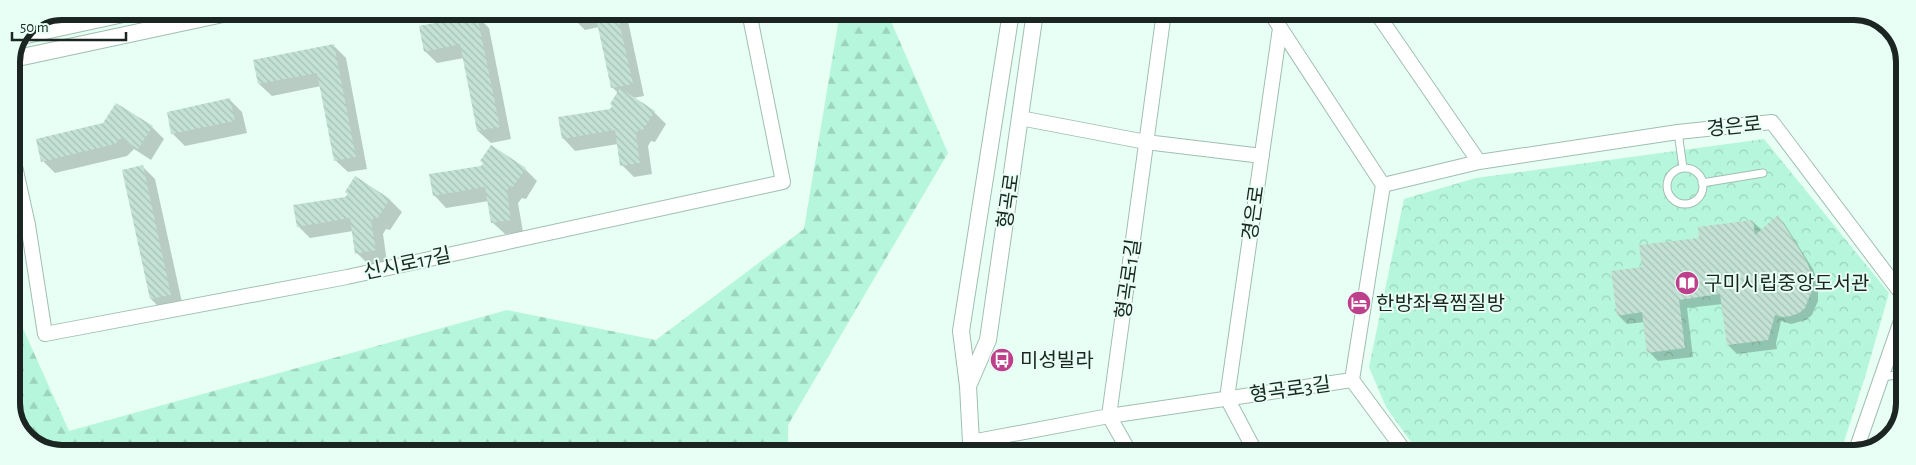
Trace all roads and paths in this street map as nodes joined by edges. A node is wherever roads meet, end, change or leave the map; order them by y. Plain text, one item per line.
1 (96, 20) edge
2 (195, 20) edge
3 (752, 20) edge
4 (1011, 20) edge
5 (1034, 20) edge
6 (1163, 20) edge
7 (1275, 20) edge
8 (1381, 20) edge
9 (1280, 28) junction
10 (30, 34) edge
11 (21, 57) edge
12 (1020, 118) junction
13 (1678, 132) junction
14 (1146, 142) junction
15 (1262, 156) junction
16 (1479, 162) junction
17 (1683, 168) junction
18 (1763, 174) dead end
19 (1702, 183) junction
20 (1383, 185) junction
21 (20, 189) edge
22 (1896, 286) edge
23 (1896, 335) edge
24 (1896, 375) edge
25 (1881, 377) junction
26 (1352, 380) junction
27 (968, 386) junction
28 (1227, 398) junction
29 (1109, 416) junction
30 (972, 445) edge
31 (985, 445) edge
32 (1125, 445) edge
33 (1252, 445) edge
34 (1399, 445) edge
35 (1858, 445) edge

1 - 10 street
2 - 11 street
3 - 21 street, 신시로17길
4 - 27 street, 형곡로
5 - 12 street, 형곡로
6 - 14 street
7 - 9 street
8 - 16 street
9 - 15 street, 경은로
9 - 20 street
12 - 14 street
12 - 27 street, 형곡로
13 - 16 street, 경은로
13 - 17 lane
13 - 22 street, 경은로
14 - 15 street
14 - 29 street, 형곡로1길
15 - 28 street, 경은로
16 - 20 street, 경은로
17 - 19 lane
17 - 19 lane
18 - 19 lane
20 - 26 street
23 - 25 street
24 - 25 lane
25 - 35 street
26 - 28 street, 형곡로3길
26 - 34 street
27 - 30 street, 형곡로
28 - 29 street, 형곡로3길
28 - 33 street, 형곡로3길
29 - 31 street, 형곡로3길
29 - 32 street

